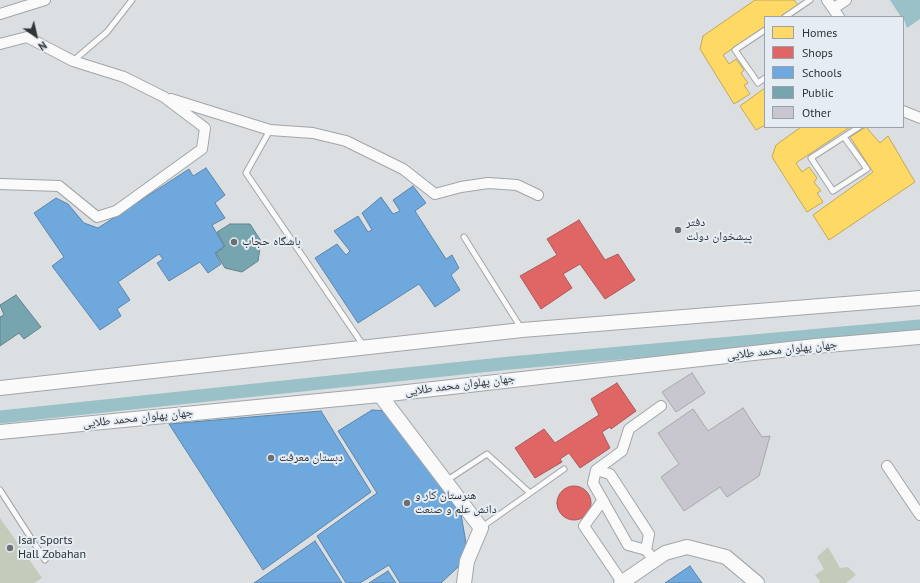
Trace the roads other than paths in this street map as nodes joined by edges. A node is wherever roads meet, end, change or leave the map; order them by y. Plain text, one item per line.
1 (45, 0) edge
2 (132, 0) edge
3 (810, 0) edge
4 (846, 0) edge
5 (833, 8) edge
6 (0, 14) edge
7 (786, 16) edge
8 (764, 31) edge
9 (0, 44) edge
10 (72, 61) junction
11 (764, 79) edge
12 (164, 97) junction
13 (904, 111) edge
14 (920, 118) edge
15 (857, 128) edge
16 (270, 130) junction
17 (844, 136) junction
18 (0, 184) edge
19 (538, 195) dead end
20 (464, 237) dead end
21 (920, 298) edge
22 (522, 330) junction
23 (920, 337) edge
24 (365, 348) junction
25 (0, 388) edge
26 (380, 394) junction
27 (661, 406) dead end
28 (0, 432) edge
29 (887, 466) dead end
30 (564, 469) dead end
31 (596, 470) junction
32 (445, 481) junction
33 (0, 490) edge
34 (530, 493) junction
35 (603, 500) junction
36 (920, 515) edge
37 (481, 528) junction
38 (650, 555) junction
39 (45, 560) dead end
40 (464, 583) edge
41 (621, 583) edge
42 (757, 583) edge

1 - 6 street
2 - 10 lane
3 - 7 lane
4 - 5 street
8 - 11 lane
9 - 10 street
10 - 12 street
12 - 16 street
12 - 18 street
13 - 14 street
15 - 17 lane
16 - 19 street
16 - 24 lane
17 - 17 lane
20 - 22 lane
21 - 22 street
22 - 24 street
23 - 26 street, جهان پهلوان محمد طلایی
24 - 25 street
26 - 28 street, جهان پهلوان محمد طلایی
26 - 32 street
27 - 31 street
29 - 36 street
30 - 34 lane
31 - 35 street
31 - 38 street
32 - 34 lane
32 - 37 street
33 - 39 lane
34 - 37 lane
35 - 38 street
35 - 41 street
37 - 40 street
38 - 41 street
38 - 42 street

